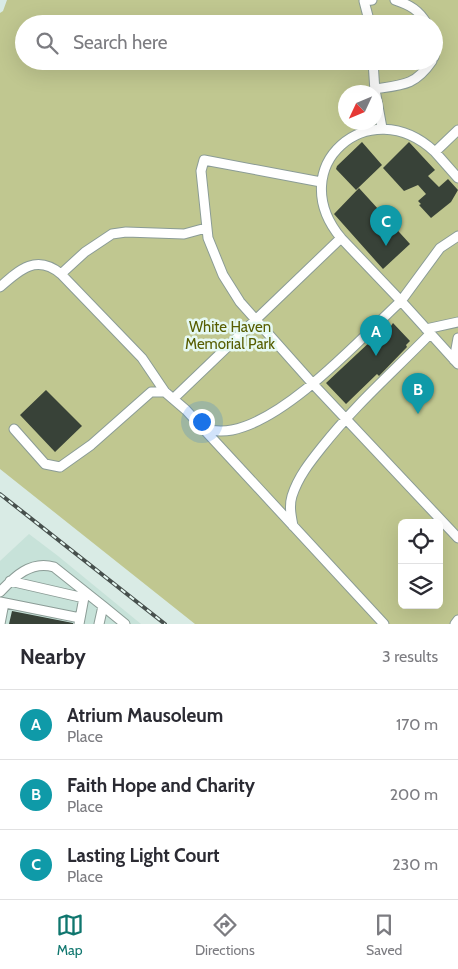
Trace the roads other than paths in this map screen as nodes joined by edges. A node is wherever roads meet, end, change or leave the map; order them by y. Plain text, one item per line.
1 (372, 0) edge
2 (395, 0) edge
3 (368, 15) edge
4 (422, 15) edge
5 (374, 70) edge
6 (426, 70) edge
7 (375, 85) edge
8 (383, 90) edge
9 (383, 128) edge
10 (374, 130) edge
11 (458, 130) edge
12 (435, 152) junction
13 (458, 178) edge
14 (321, 182) junction
15 (206, 228) junction
16 (458, 236) edge
17 (341, 238) junction
18 (61, 274) junction
19 (0, 287) edge
20 (401, 301) junction
21 (254, 320) junction
22 (458, 322) edge
23 (428, 332) junction
24 (458, 338) edge
25 (456, 362) edge
26 (313, 384) junction
27 (165, 392) junction
28 (173, 398) junction
29 (345, 418) junction
30 (14, 429) dead end
31 (202, 429) junction
32 (293, 526) junction
33 (458, 538) edge
34 (10, 581) junction
35 (0, 592) edge
36 (84, 595) junction
37 (2, 602) edge
38 (102, 606) junction
39 (458, 620) edge
40 (80, 621) edge
41 (0, 624) edge
42 (99, 624) edge
43 (125, 624) edge
44 (384, 624) edge
45 (455, 624) edge

1 - 3 lane
2 - 4 lane
5 - 7 lane
6 - 8 lane
9 - 12 lane
10 - 14 lane
11 - 12 lane
12 - 13 lane
14 - 15 lane
14 - 17 lane
15 - 18 lane
15 - 21 lane
16 - 20 lane
17 - 20 lane
17 - 21 lane
18 - 19 lane
18 - 27 lane
20 - 23 lane
20 - 26 lane
21 - 26 lane
21 - 28 lane
22 - 23 lane
23 - 25 lane
23 - 29 lane
24 - 25 lane
26 - 29 lane
26 - 31 lane
27 - 28 lane
27 - 30 lane
28 - 31 lane
29 - 32 lane
29 - 33 lane
31 - 32 lane
32 - 44 lane
34 - 35 lane
34 - 36 lane
34 - 36 lane
36 - 38 lane
36 - 40 lane
37 - 40 lane
37 - 41 lane
38 - 42 lane
38 - 43 lane
39 - 45 lane

